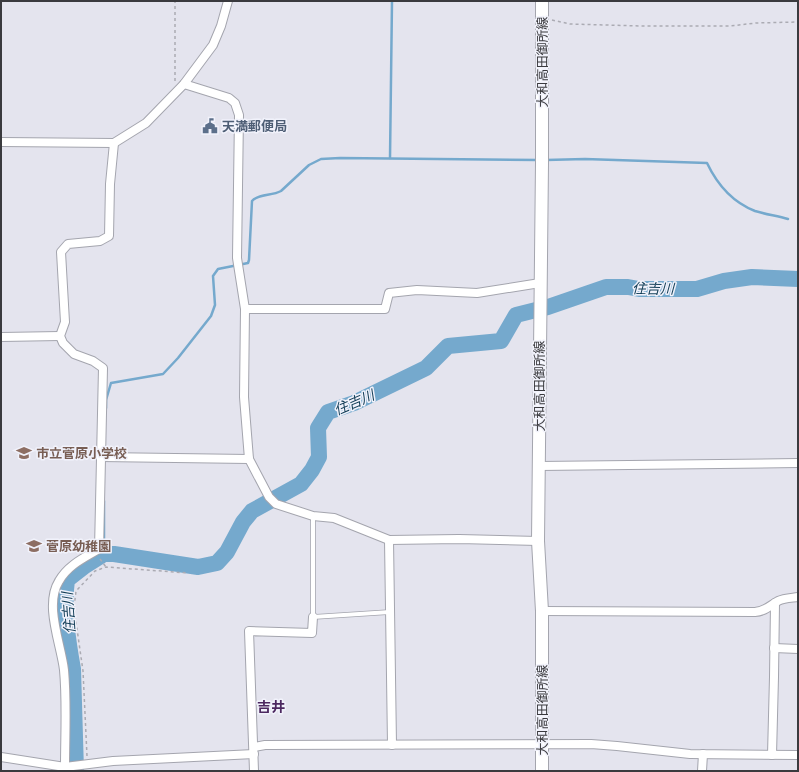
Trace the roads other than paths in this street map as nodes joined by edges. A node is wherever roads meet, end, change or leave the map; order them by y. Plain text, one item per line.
1 (228, 1) edge
2 (542, 1) edge
3 (184, 84) junction
4 (1, 142) edge
5 (114, 143) junction
6 (540, 283) junction
7 (245, 309) junction
8 (60, 336) junction
9 (1, 337) edge
10 (100, 457) junction
11 (249, 459) junction
12 (798, 463) edge
13 (539, 466) junction
14 (313, 516) junction
15 (388, 540) junction
16 (538, 541) junction
17 (798, 597) edge
18 (775, 603) junction
19 (542, 611) junction
20 (390, 612) junction
21 (313, 618) junction
22 (774, 648) junction
23 (798, 649) edge
24 (542, 744) junction
25 (392, 745) junction
26 (254, 751) junction
27 (703, 754) junction
28 (772, 755) junction
29 (798, 755) edge
30 (1, 757) edge
31 (65, 767) junction
32 (88, 768) edge
33 (254, 771) edge
34 (542, 771) edge
35 (702, 771) edge

1 - 3 street
2 - 6 main road, 大和高田御所線
3 - 5 street
3 - 7 street
4 - 5 street
5 - 8 street
6 - 7 street
6 - 13 main road, 大和高田御所線
7 - 11 street
8 - 9 street
8 - 10 street
10 - 11 street
10 - 31 street
11 - 14 street
12 - 13 street
13 - 16 main road, 大和高田御所線
14 - 15 street
14 - 21 lane
15 - 16 street
15 - 20 street
16 - 19 main road, 大和高田御所線
17 - 18 street
18 - 19 street
18 - 22 street
19 - 24 main road, 大和高田御所線
20 - 21 lane
20 - 25 street
21 - 26 street
22 - 23 street
22 - 28 street
24 - 25 street
24 - 27 street
24 - 34 main road, 大和高田御所線
25 - 26 street
26 - 32 street
26 - 33 street
27 - 28 street
27 - 35 street
28 - 29 street
30 - 31 street
31 - 32 street

